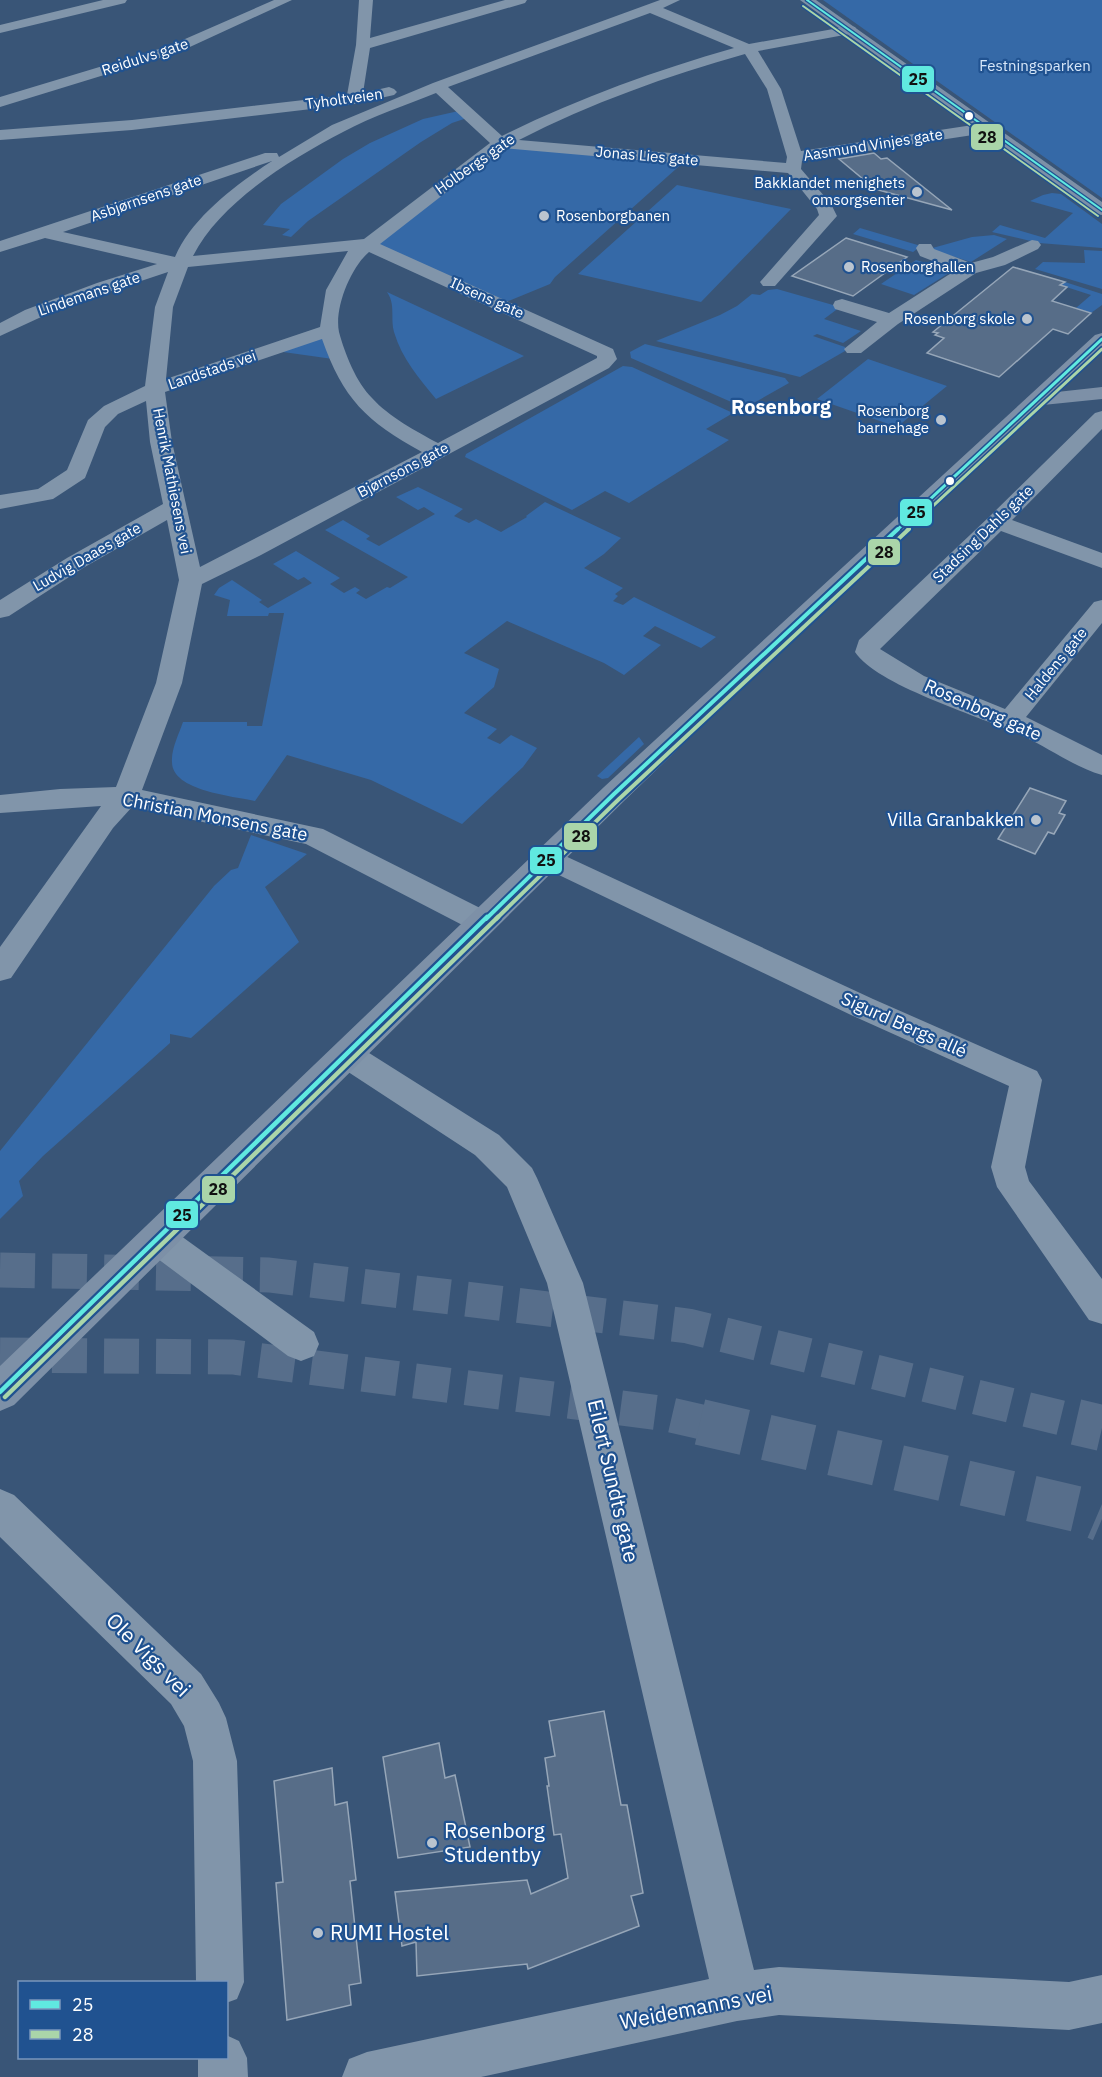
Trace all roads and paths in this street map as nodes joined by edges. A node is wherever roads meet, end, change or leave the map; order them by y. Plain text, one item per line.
1 (120, 0) edge
2 (285, 0) edge
3 (366, 0) edge
4 (520, 0) edge
5 (673, 0) edge
6 (807, 0) edge
7 (651, 8) junction
8 (0, 29) edge
9 (850, 30) junction
10 (363, 45) junction
11 (748, 49) junction
12 (438, 86) junction
13 (354, 99) junction
14 (0, 102) edge
15 (986, 128) junction
16 (0, 135) edge
17 (500, 143) junction
18 (292, 155) junction
19 (794, 163) junction
20 (1102, 210) edge
21 (44, 232) junction
22 (366, 244) junction
23 (1032, 245) dead end
24 (0, 247) edge
25 (925, 248) dead end
26 (179, 263) junction
27 (970, 268) junction
28 (769, 282) dead end
29 (842, 305) dead end
30 (891, 320) junction
31 (0, 330) edge
32 (329, 330) junction
33 (1102, 339) edge
34 (854, 349) dead end
35 (606, 353) joint
36 (155, 389) junction
37 (1102, 393) edge
38 (1039, 398) junction
39 (1102, 417) edge
40 (438, 452) junction
41 (0, 502) edge
42 (176, 506) junction
43 (997, 522) junction
44 (1102, 561) edge
45 (191, 580) junction
46 (1102, 608) edge
47 (0, 611) edge
48 (867, 652) joint
49 (1010, 720) junction
50 (1102, 766) edge
51 (126, 796) junction
52 (0, 804) edge
53 (548, 858) junction
54 (482, 922) junction
55 (0, 970) edge
56 (347, 1055) junction
57 (158, 1239) junction
58 (1102, 1308) edge
59 (301, 1344) dead end
60 (0, 1392) edge
61 (0, 1509) edge
62 (220, 1981) edge
63 (737, 1998) junction
64 (1102, 1999) edge
65 (222, 2059) edge
66 (223, 2077) edge
67 (367, 2077) edge

1 - 8 street
2 - 14 street, Reidulvs gate
3 - 10 street
4 - 10 street
5 - 7 street, Tyholtveien
6 - 9 main road
7 - 11 street
7 - 12 street, Tyholtveien
9 - 11 street, Holbergs gate
9 - 15 main road
10 - 13 street
11 - 17 street, Holbergs gate
11 - 19 street
12 - 13 street, Tyholtveien
12 - 17 street
12 - 18 street, Henrik Mathiesens vei
13 - 16 street, Tyholtveien
15 - 19 street, Aasmund Vinjes gate
15 - 20 main road
17 - 19 street, Jonas Lies gate
17 - 22 street, Holbergs gate
18 - 21 street, Asbjørnsens gate
18 - 26 street, Henrik Mathiesens vei
19 - 28 street
21 - 24 street, Asbjørnsens gate
21 - 26 street, Lindemans gate
22 - 26 street, Lindemans gate
22 - 32 street, Holbergs gate
22 - 35 street, Ibsens gate
23 - 27 street
25 - 27 street
26 - 31 street, Lindemans gate
26 - 36 street, Henrik Mathiesens vei
27 - 30 street
29 - 30 street
30 - 34 street
32 - 36 street, Landstads vei
32 - 40 street, Holbergs gate
33 - 38 main road
35 - 40 street, Bjørnsons gate
36 - 41 street, Landstads vei
36 - 42 street, Henrik Mathiesens vei
37 - 38 main road
38 - 53 main road
39 - 43 street, Stadsing Dahls gate
40 - 45 street, Bjørnsons gate
42 - 45 street, Henrik Mathiesens vei
42 - 47 street, Ludvig Daaes gate
43 - 44 street
43 - 48 street, Stadsing Dahls gate
45 - 51 street, Henrik Mathiesens vei
46 - 49 street, Haldens gate
48 - 49 street, Rosenborg gate
49 - 50 street, Rosenborg gate
51 - 52 street, Christian Monsens gate
51 - 54 street, Christian Monsens gate
51 - 55 street, Henrik Mathiesens vei
53 - 54 main road
53 - 58 street, Sigurd Bergs allé
54 - 56 main road
56 - 57 main road
56 - 63 street, Eilert Sundts gate
57 - 59 street
57 - 60 main road
61 - 62 street, Ole Vigs vei
63 - 64 street, Weidemanns vei
63 - 67 street, Weidemanns vei
65 - 66 street

